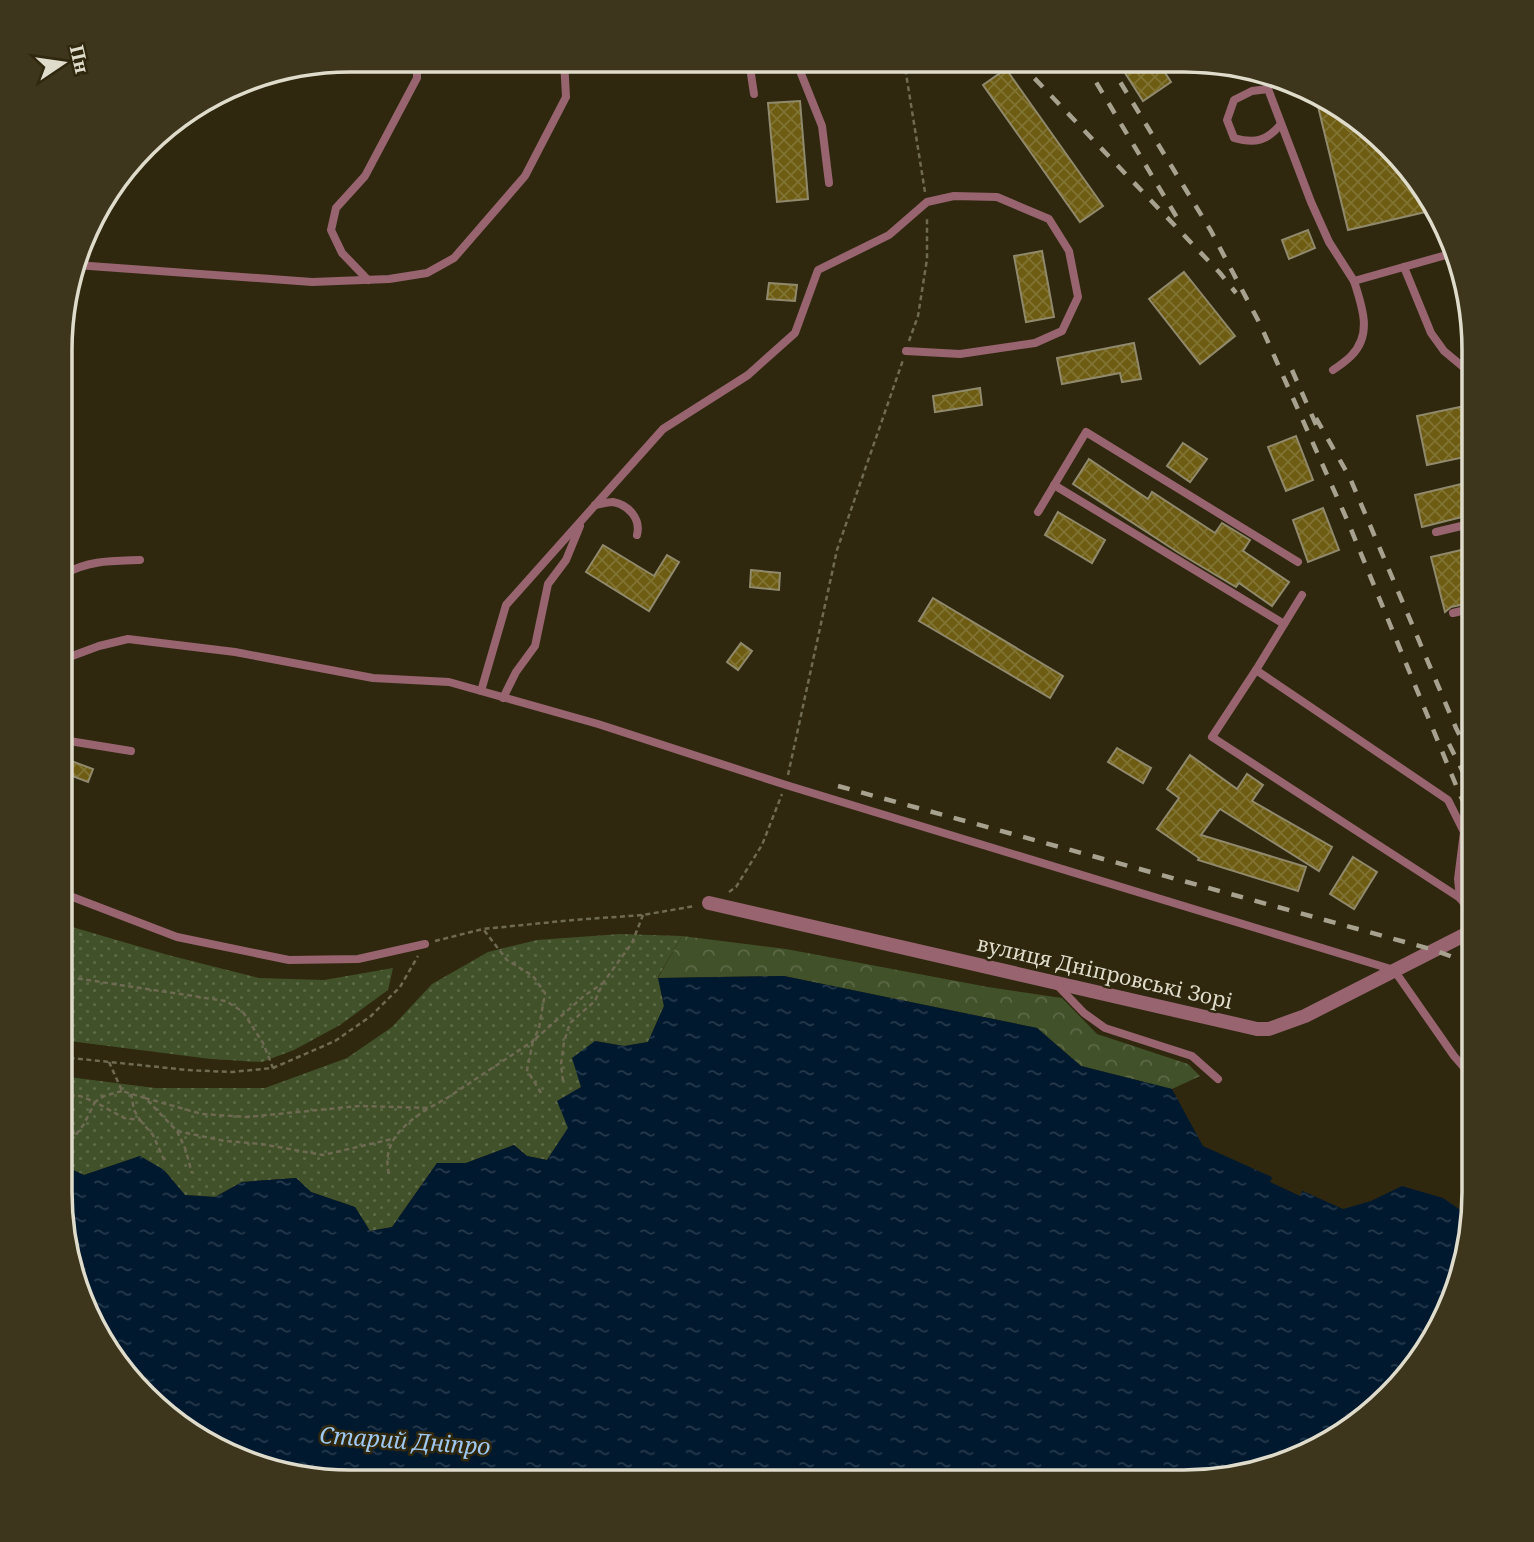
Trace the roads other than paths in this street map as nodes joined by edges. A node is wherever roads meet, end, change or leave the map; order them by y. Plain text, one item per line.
1 (417, 72) edge
2 (565, 72) edge
3 (751, 72) edge
4 (800, 72) edge
5 (1267, 85) edge
6 (1268, 89) junction
7 (754, 94) dead end
8 (1281, 124) junction
9 (829, 183) dead end
10 (1446, 256) edge
11 (85, 266) edge
12 (1404, 267) junction
13 (368, 280) junction
14 (1354, 281) junction
15 (906, 351) road end
16 (1462, 366) edge
17 (1333, 370) dead end
18 (1054, 485) junction
19 (595, 505) junction
20 (1038, 512) dead end
21 (582, 520) junction
22 (1462, 526) edge
23 (1436, 532) dead end
24 (637, 535) dead end
25 (140, 560) dead end
26 (1298, 562) dead end
27 (72, 570) edge
28 (1303, 594) dead end
29 (1462, 611) edge
30 (1453, 613) dead end
31 (1284, 624) junction
32 (72, 656) edge
33 (1256, 670) junction
34 (481, 691) junction
35 (503, 698) junction
36 (72, 741) edge
37 (131, 751) dead end
38 (1462, 828) edge
39 (1462, 848) edge
40 (72, 897) edge
41 (1460, 898) junction
42 (1462, 901) edge
43 (709, 903) road end
44 (1462, 936) edge
45 (425, 944) road end
46 (1394, 970) junction
47 (1052, 981) junction
48 (1462, 1065) edge
49 (1218, 1079) dead end

1 - 13 lane
2 - 13 lane
3 - 7 lane
4 - 9 lane
5 - 6 lane
6 - 8 lane
6 - 8 lane
8 - 14 lane
10 - 12 lane
11 - 13 lane
12 - 14 lane
12 - 16 lane
14 - 17 lane
15 - 19 lane
18 - 20 lane
18 - 26 lane
18 - 31 lane
19 - 21 lane
19 - 24 lane
21 - 34 lane
21 - 35 lane
22 - 23 lane
25 - 27 lane
28 - 31 lane
29 - 30 lane
31 - 33 lane
32 - 34 lane
33 - 38 lane
33 - 41 lane
34 - 35 lane
35 - 46 lane
36 - 37 lane
39 - 41 lane
40 - 45 lane
41 - 42 lane
43 - 47 street, вулиця Дніпровські Зорі
44 - 46 street, вулиця Дніпровські Зорі
46 - 47 street, вулиця Дніпровські Зорі
46 - 48 lane
47 - 49 lane

